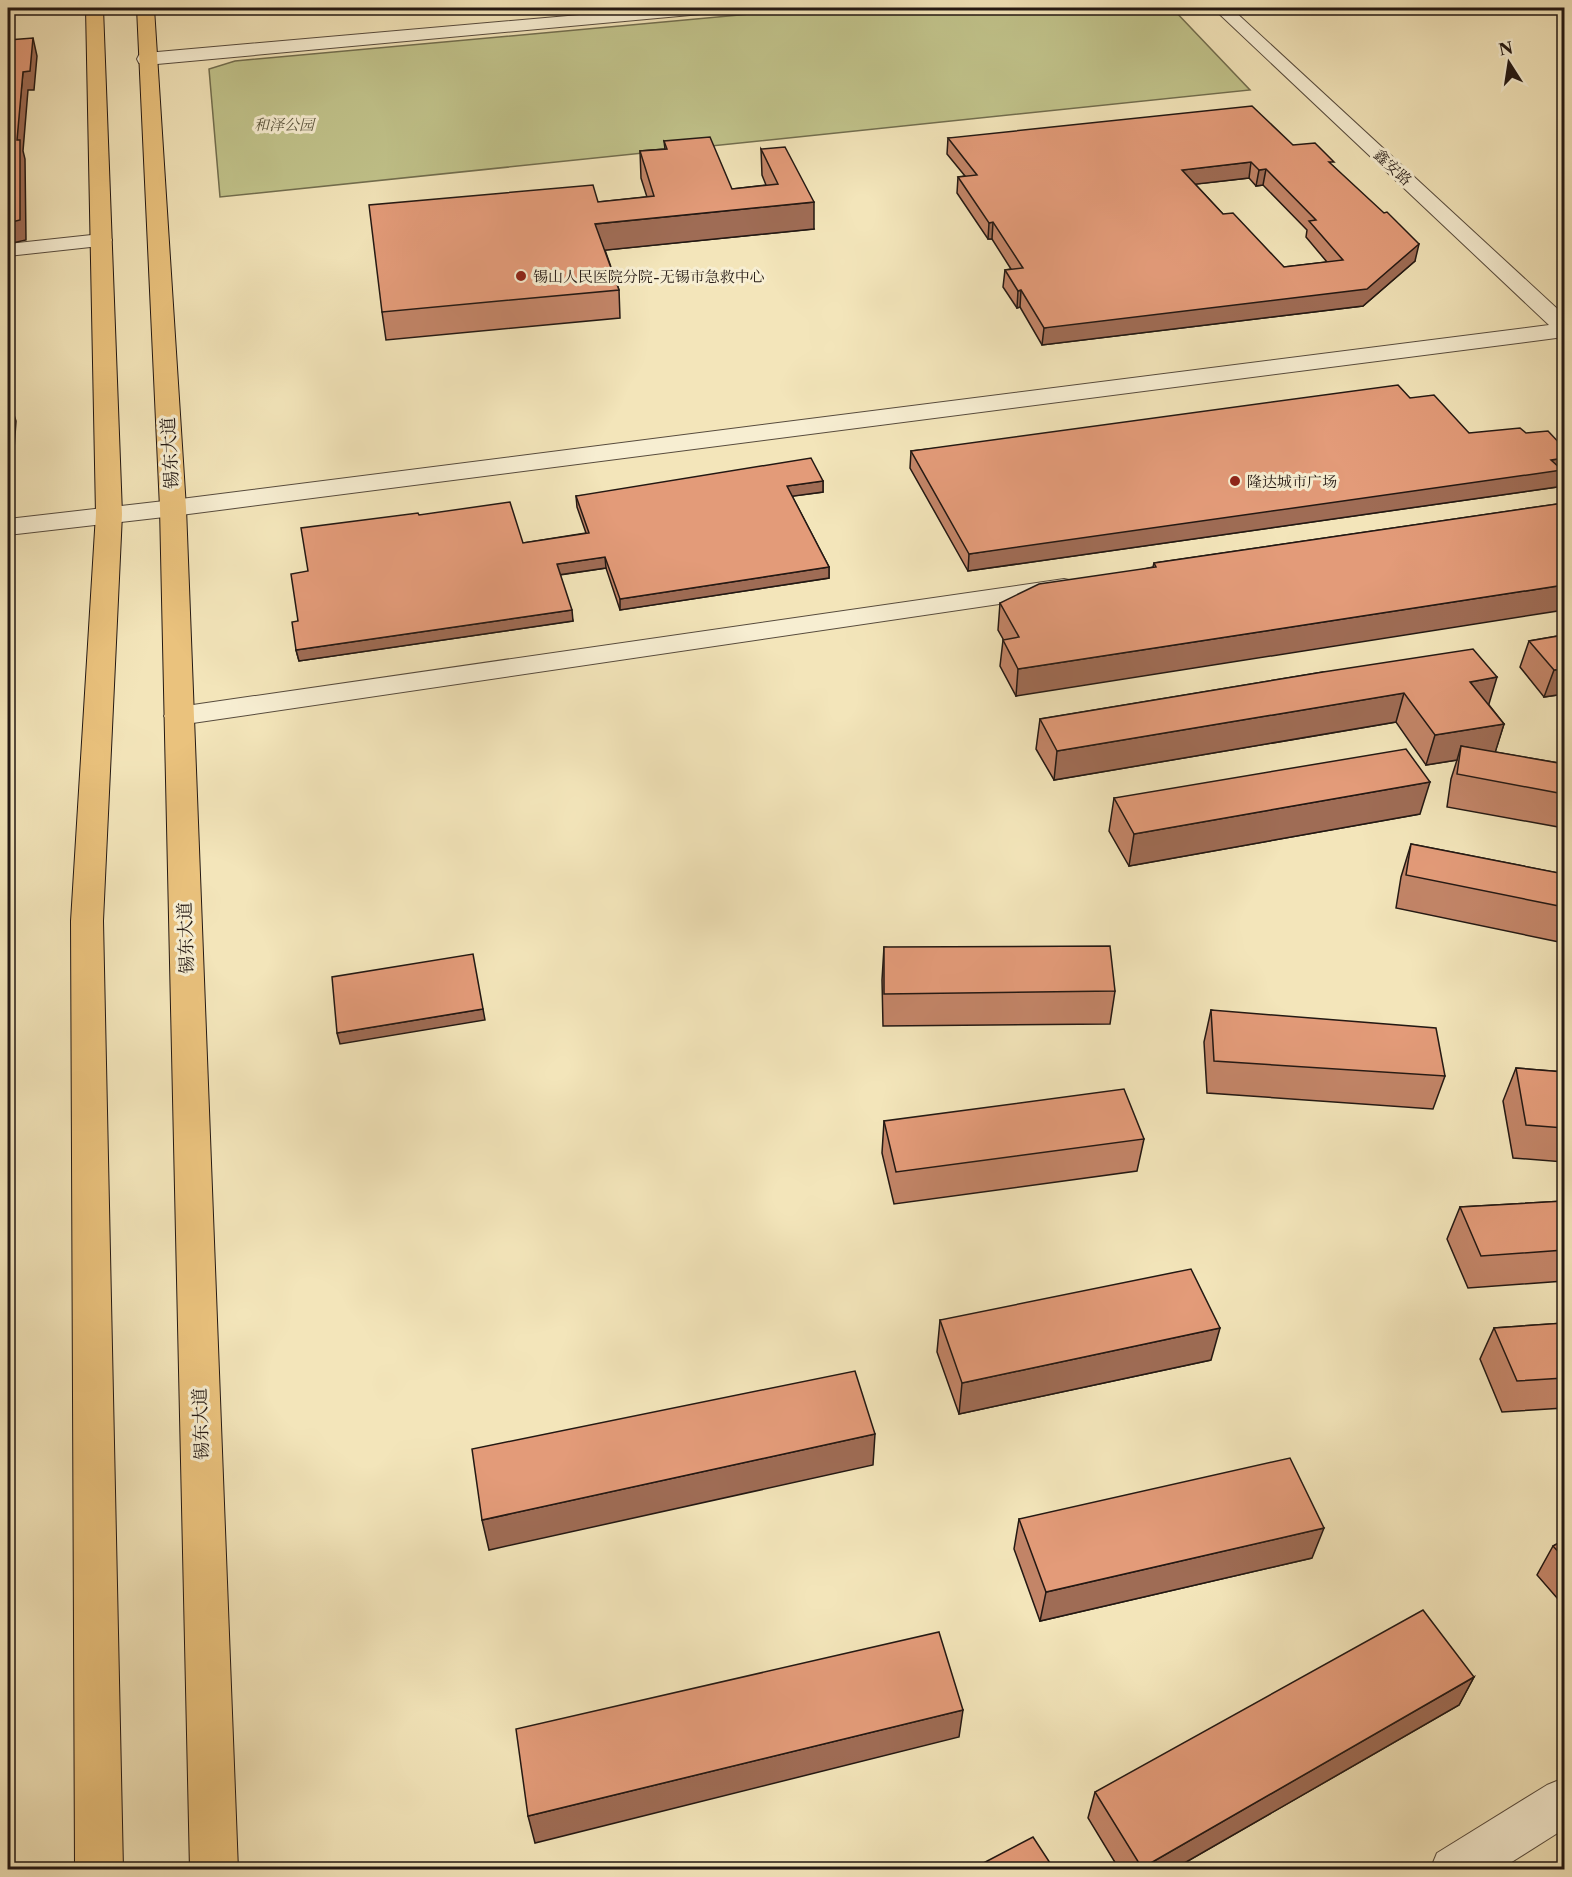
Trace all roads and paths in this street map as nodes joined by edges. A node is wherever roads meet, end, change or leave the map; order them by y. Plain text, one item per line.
1 (94, 8) edge
2 (145, 8) edge
3 (712, 8) edge
4 (1221, 8) edge
5 (146, 59) junction
6 (101, 240) junction
7 (8, 250) edge
8 (1564, 328) edge
9 (173, 508) junction
10 (109, 514) junction
11 (8, 527) edge
12 (1087, 583) edge
13 (179, 716) junction
14 (1564, 1802) edge
15 (99, 1869) edge
16 (214, 1869) edge
17 (1454, 1869) edge

1 - 6 main road
2 - 5 main road, 锡东大道
3 - 5 street
4 - 8 street, 鑫安路
5 - 9 main road, 锡东大道
6 - 7 street
6 - 10 main road
8 - 9 street
9 - 10 street
9 - 13 main road, 锡东大道
10 - 11 street
10 - 15 main road
12 - 13 street
13 - 16 main road, 锡东大道
14 - 17 street

